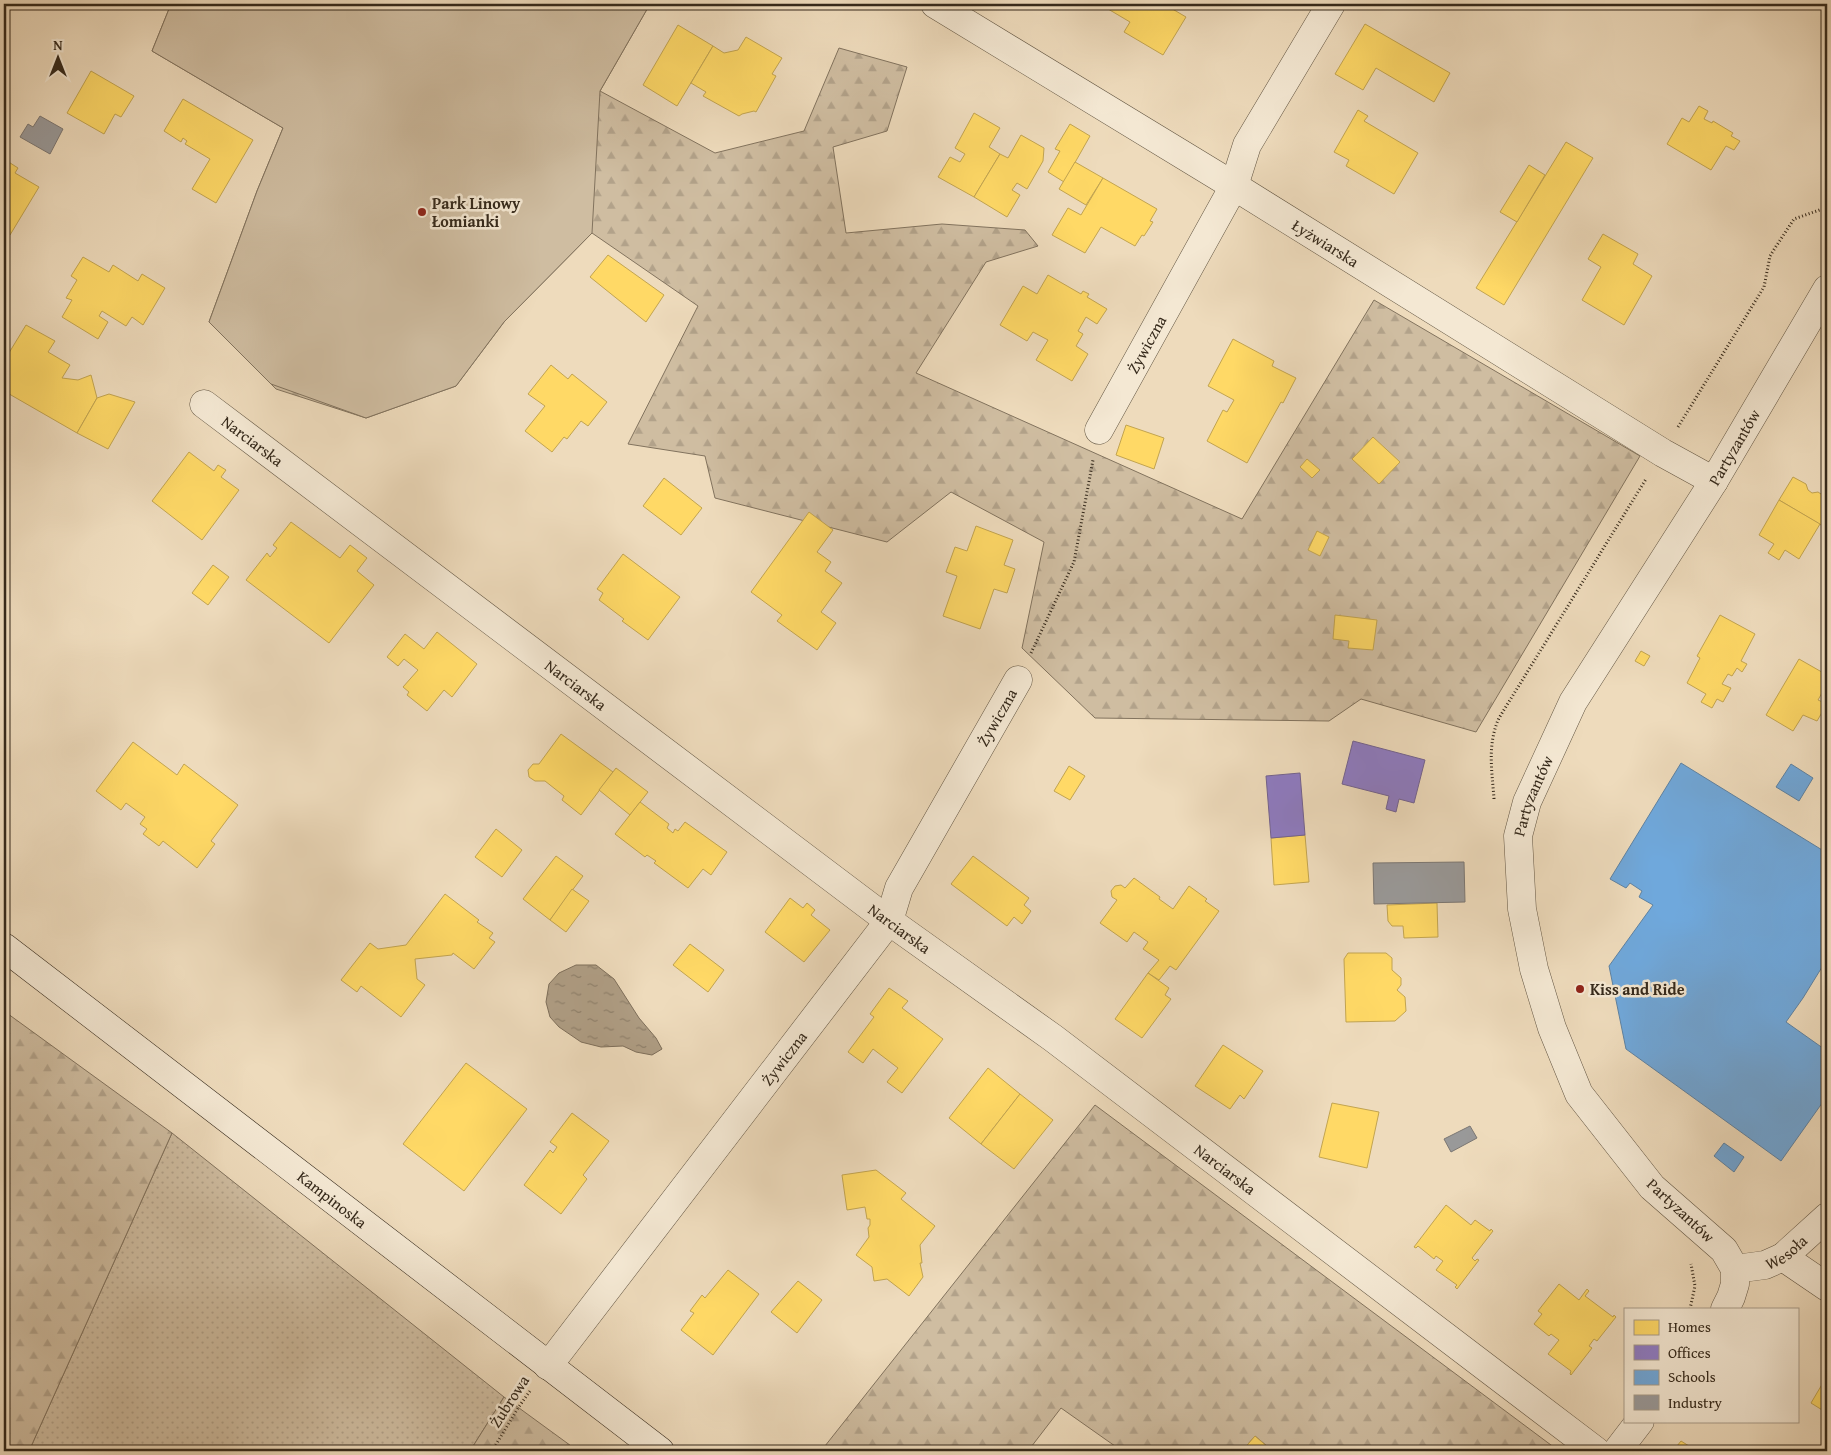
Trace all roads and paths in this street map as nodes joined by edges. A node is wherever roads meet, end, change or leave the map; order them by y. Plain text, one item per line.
1 (935, 4) edge
2 (1330, 4) edge
3 (1234, 186) junction
4 (1827, 204) edge
5 (1827, 289) edge
6 (204, 404) dead end
7 (1098, 430) joint
8 (1662, 453) junction
9 (1714, 481) junction
10 (1018, 680) joint
11 (1493, 808) dead end
12 (890, 921) junction
13 (4, 947) edge
14 (1827, 1217) edge
15 (1783, 1257) junction
16 (1690, 1262) dead end
17 (1735, 1269) junction
18 (1827, 1288) edge
19 (1690, 1308) edge
20 (1726, 1308) edge
21 (548, 1366) junction
22 (1639, 1422) edge
23 (492, 1451) edge
24 (660, 1451) edge
25 (1596, 1451) edge
26 (1617, 1451) edge

1 - 3 street, Łyżwiarska
2 - 3 street, Żywiczna
3 - 7 street, Żywiczna
3 - 8 street, Łyżwiarska
4 - 8 path
5 - 9 street, Partyzantów
6 - 12 street, Narciarska
7 - 10 path, Żywiczna
8 - 9 street, Łyżwiarska
8 - 11 path
9 - 17 street, Partyzantów
10 - 12 street, Żywiczna
12 - 21 street, Żywiczna
12 - 25 street, Narciarska
13 - 21 street, Kampinoska
14 - 15 street, Wesoła
15 - 17 street, Wesoła
15 - 18 street
16 - 19 path
17 - 20 street
21 - 23 path, Żubrowa
21 - 24 street, Kampinoska
22 - 26 street

